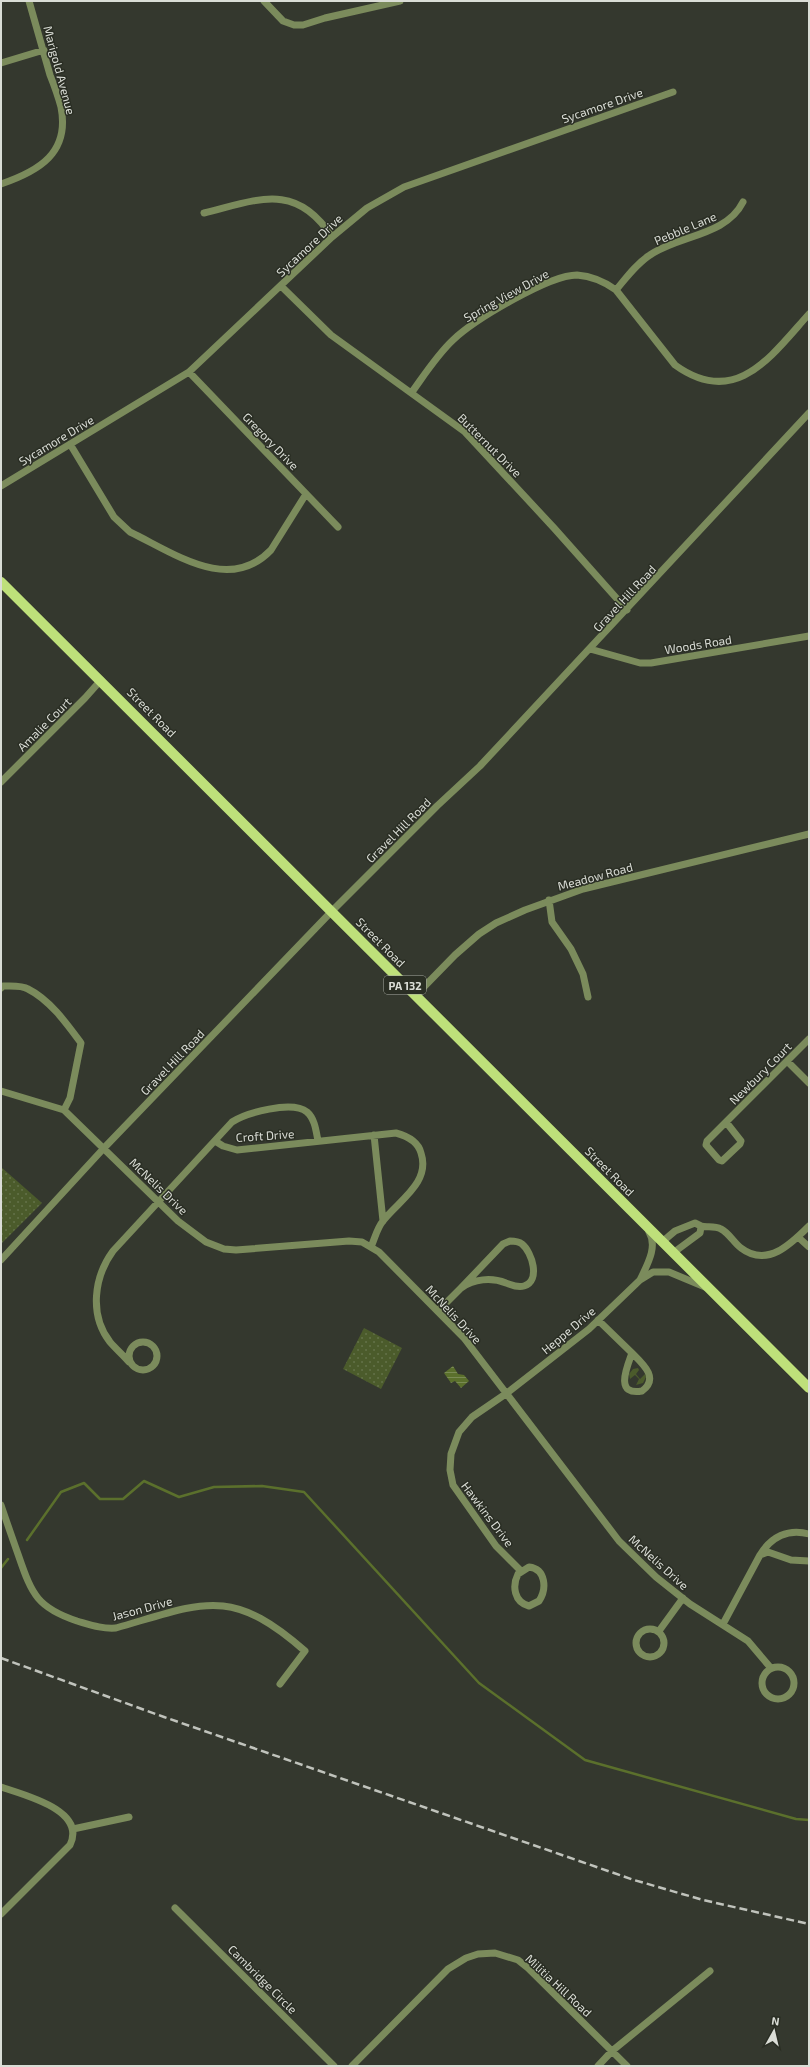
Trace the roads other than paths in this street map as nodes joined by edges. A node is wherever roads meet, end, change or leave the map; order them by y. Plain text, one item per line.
1 (29, 1) edge
2 (264, 1) edge
3 (400, 1) edge
4 (44, 50) junction
5 (1, 63) edge
6 (673, 92) dead end
7 (1, 184) edge
8 (743, 202) dead end
9 (204, 213) dead end
10 (332, 237) junction
11 (281, 286) junction
12 (616, 290) junction
13 (809, 314) edge
14 (189, 372) junction
15 (412, 392) junction
16 (809, 413) edge
17 (70, 444) junction
18 (1, 486) edge
19 (306, 494) junction
20 (338, 527) dead end
21 (1, 582) edge
22 (627, 610) junction
23 (809, 636) edge
24 (590, 649) junction
25 (101, 680) junction
26 (1, 782) edge
27 (809, 834) edge
28 (549, 900) junction
29 (332, 911) junction
30 (1, 988) edge
31 (416, 995) junction
32 (588, 997) dead end
33 (809, 1039) edge
34 (787, 1061) junction
35 (809, 1083) edge
36 (1, 1091) edge
37 (64, 1110) junction
38 (726, 1122) junction
39 (374, 1135) junction
40 (215, 1141) junction
41 (318, 1141) junction
42 (104, 1148) junction
43 (159, 1202) junction
44 (383, 1221) junction
45 (644, 1223) junction
46 (809, 1226) edge
47 (701, 1227) junction
48 (798, 1237) junction
49 (662, 1242) junction
50 (371, 1246) junction
51 (809, 1247) edge
52 (673, 1253) junction
53 (1, 1260) edge
54 (640, 1280) junction
55 (461, 1288) junction
56 (710, 1290) junction
57 (438, 1311) junction
58 (598, 1320) junction
59 (632, 1353) junction
60 (129, 1362) junction
61 (809, 1388) edge
62 (507, 1393) junction
63 (1, 1505) edge
64 (809, 1534) edge
65 (760, 1555) junction
66 (809, 1561) edge
67 (520, 1571) junction
68 (683, 1598) junction
69 (723, 1624) junction
70 (659, 1631) junction
71 (770, 1667) junction
72 (280, 1684) dead end
73 (1, 1787) edge
74 (129, 1817) dead end
75 (73, 1829) junction
76 (175, 1908) dead end
77 (1, 1914) edge
78 (710, 1971) dead end
79 (612, 2051) junction
80 (334, 2066) edge
81 (352, 2066) edge
82 (598, 2066) edge
83 (626, 2066) edge

1 - 4 street, Marigold Avenue
2 - 3 street
4 - 5 street
4 - 7 street, Marigold Avenue
6 - 10 street, Sycamore Drive
8 - 12 street, Pebble Lane
9 - 10 street
10 - 11 street, Sycamore Drive
11 - 14 street, Sycamore Drive
11 - 15 street, Butternut Drive
12 - 13 street, Spring View Drive
12 - 15 street, Spring View Drive
14 - 17 street, Sycamore Drive
14 - 19 street, Gregory Drive
15 - 22 street, Butternut Drive
16 - 22 street, Gravel Hill Road
17 - 18 street, Sycamore Drive
17 - 19 street
19 - 20 street, Gregory Drive
21 - 25 main road, Street Road / PA 132
22 - 24 street, Gravel Hill Road
23 - 24 street, Woods Road
24 - 29 street, Gravel Hill Road
25 - 26 street, Amalie Court
25 - 29 main road, Street Road / PA 132
27 - 28 street, Meadow Road
28 - 31 street, Meadow Road
28 - 32 street
29 - 31 main road, Street Road / PA 132
29 - 42 street, Gravel Hill Road
30 - 37 street
31 - 45 main road, Street Road / PA 132
33 - 34 street, Newbury Court
34 - 35 street
34 - 38 street, Newbury Court
36 - 37 street
37 - 42 street, McNelis Drive
38 - 38 street, Newbury Court
39 - 41 street, Croft Drive
39 - 44 street
39 - 44 street, Croft Drive
40 - 41 street, Croft Drive
40 - 41 street, Croft Drive
40 - 43 street, Croft Drive
42 - 43 street, McNelis Drive
42 - 53 street, Gravel Hill Road
43 - 50 street, McNelis Drive
43 - 60 street, Croft Drive
44 - 50 street, Croft Drive
45 - 49 main road, Street Road / PA 132
45 - 54 street, Heppe Drive
46 - 48 street
47 - 48 street
47 - 49 street
47 - 52 street
48 - 51 street
49 - 52 main road, Street Road / PA 132
50 - 57 street, McNelis Drive
52 - 56 main road, Street Road / PA 132
54 - 56 street, Heppe Drive
54 - 58 street, Heppe Drive
55 - 55 street
55 - 57 street
56 - 61 main road, Street Road / PA 132
57 - 62 street, McNelis Drive
58 - 59 street
58 - 62 street, Heppe Drive
59 - 59 street
60 - 60 street
62 - 67 street, Hawkins Drive
62 - 68 street, McNelis Drive
63 - 72 street, Jason Drive
64 - 65 street
65 - 66 street
65 - 69 street
67 - 67 street
68 - 69 street, McNelis Drive
68 - 70 street
69 - 71 street, McNelis Drive
70 - 70 street
71 - 71 street
73 - 75 street
74 - 75 street
75 - 77 street
76 - 80 street, Cambridge Circle
78 - 79 street
79 - 81 street, Militia Hill Road
79 - 82 street
79 - 83 street, Militia Hill Road

